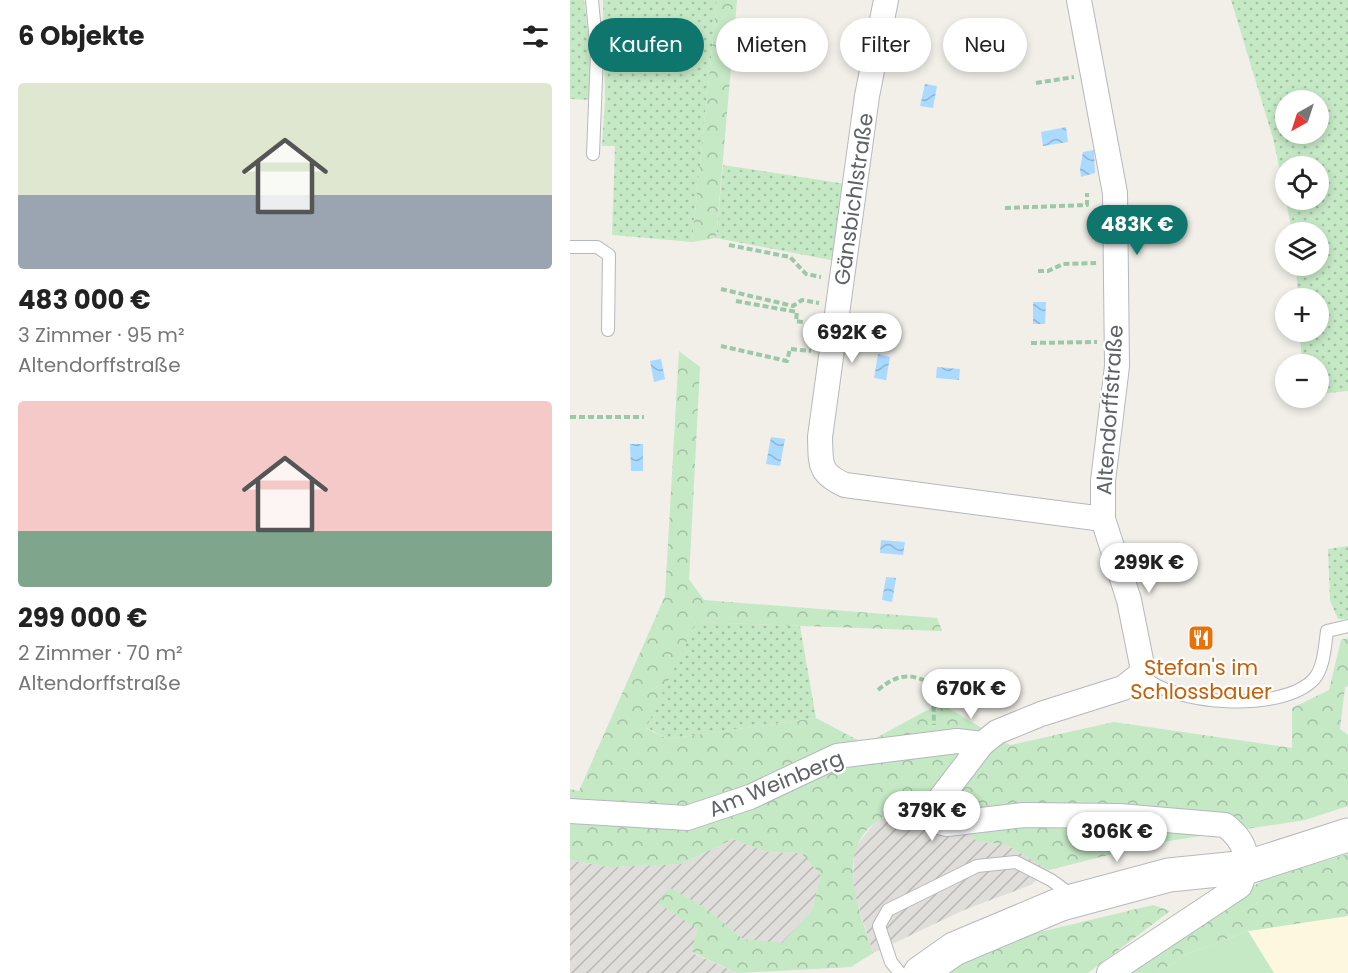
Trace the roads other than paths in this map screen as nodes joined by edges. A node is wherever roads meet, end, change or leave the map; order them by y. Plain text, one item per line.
1 (592, 0) edge
2 (886, 0) edge
3 (1079, 0) edge
4 (592, 154) dead end
5 (570, 247) edge
6 (608, 330) dead end
7 (1103, 519) junction
8 (1348, 626) edge
9 (1141, 674) junction
10 (982, 744) junction
11 (570, 811) edge
12 (1348, 835) edge
13 (1248, 867) junction
14 (1078, 900) junction
15 (900, 973) edge
16 (920, 973) edge
17 (1109, 973) edge

1 - 4 lane
2 - 7 street, Gänsbichlstraße
3 - 7 street, Altendorffstraße
5 - 6 lane
7 - 9 street, Altendorffstraße
8 - 9 lane
9 - 10 street
10 - 11 street, Am Weinberg
10 - 13 street
12 - 13 main road
13 - 14 main road
13 - 17 street
14 - 15 lane
14 - 16 main road

